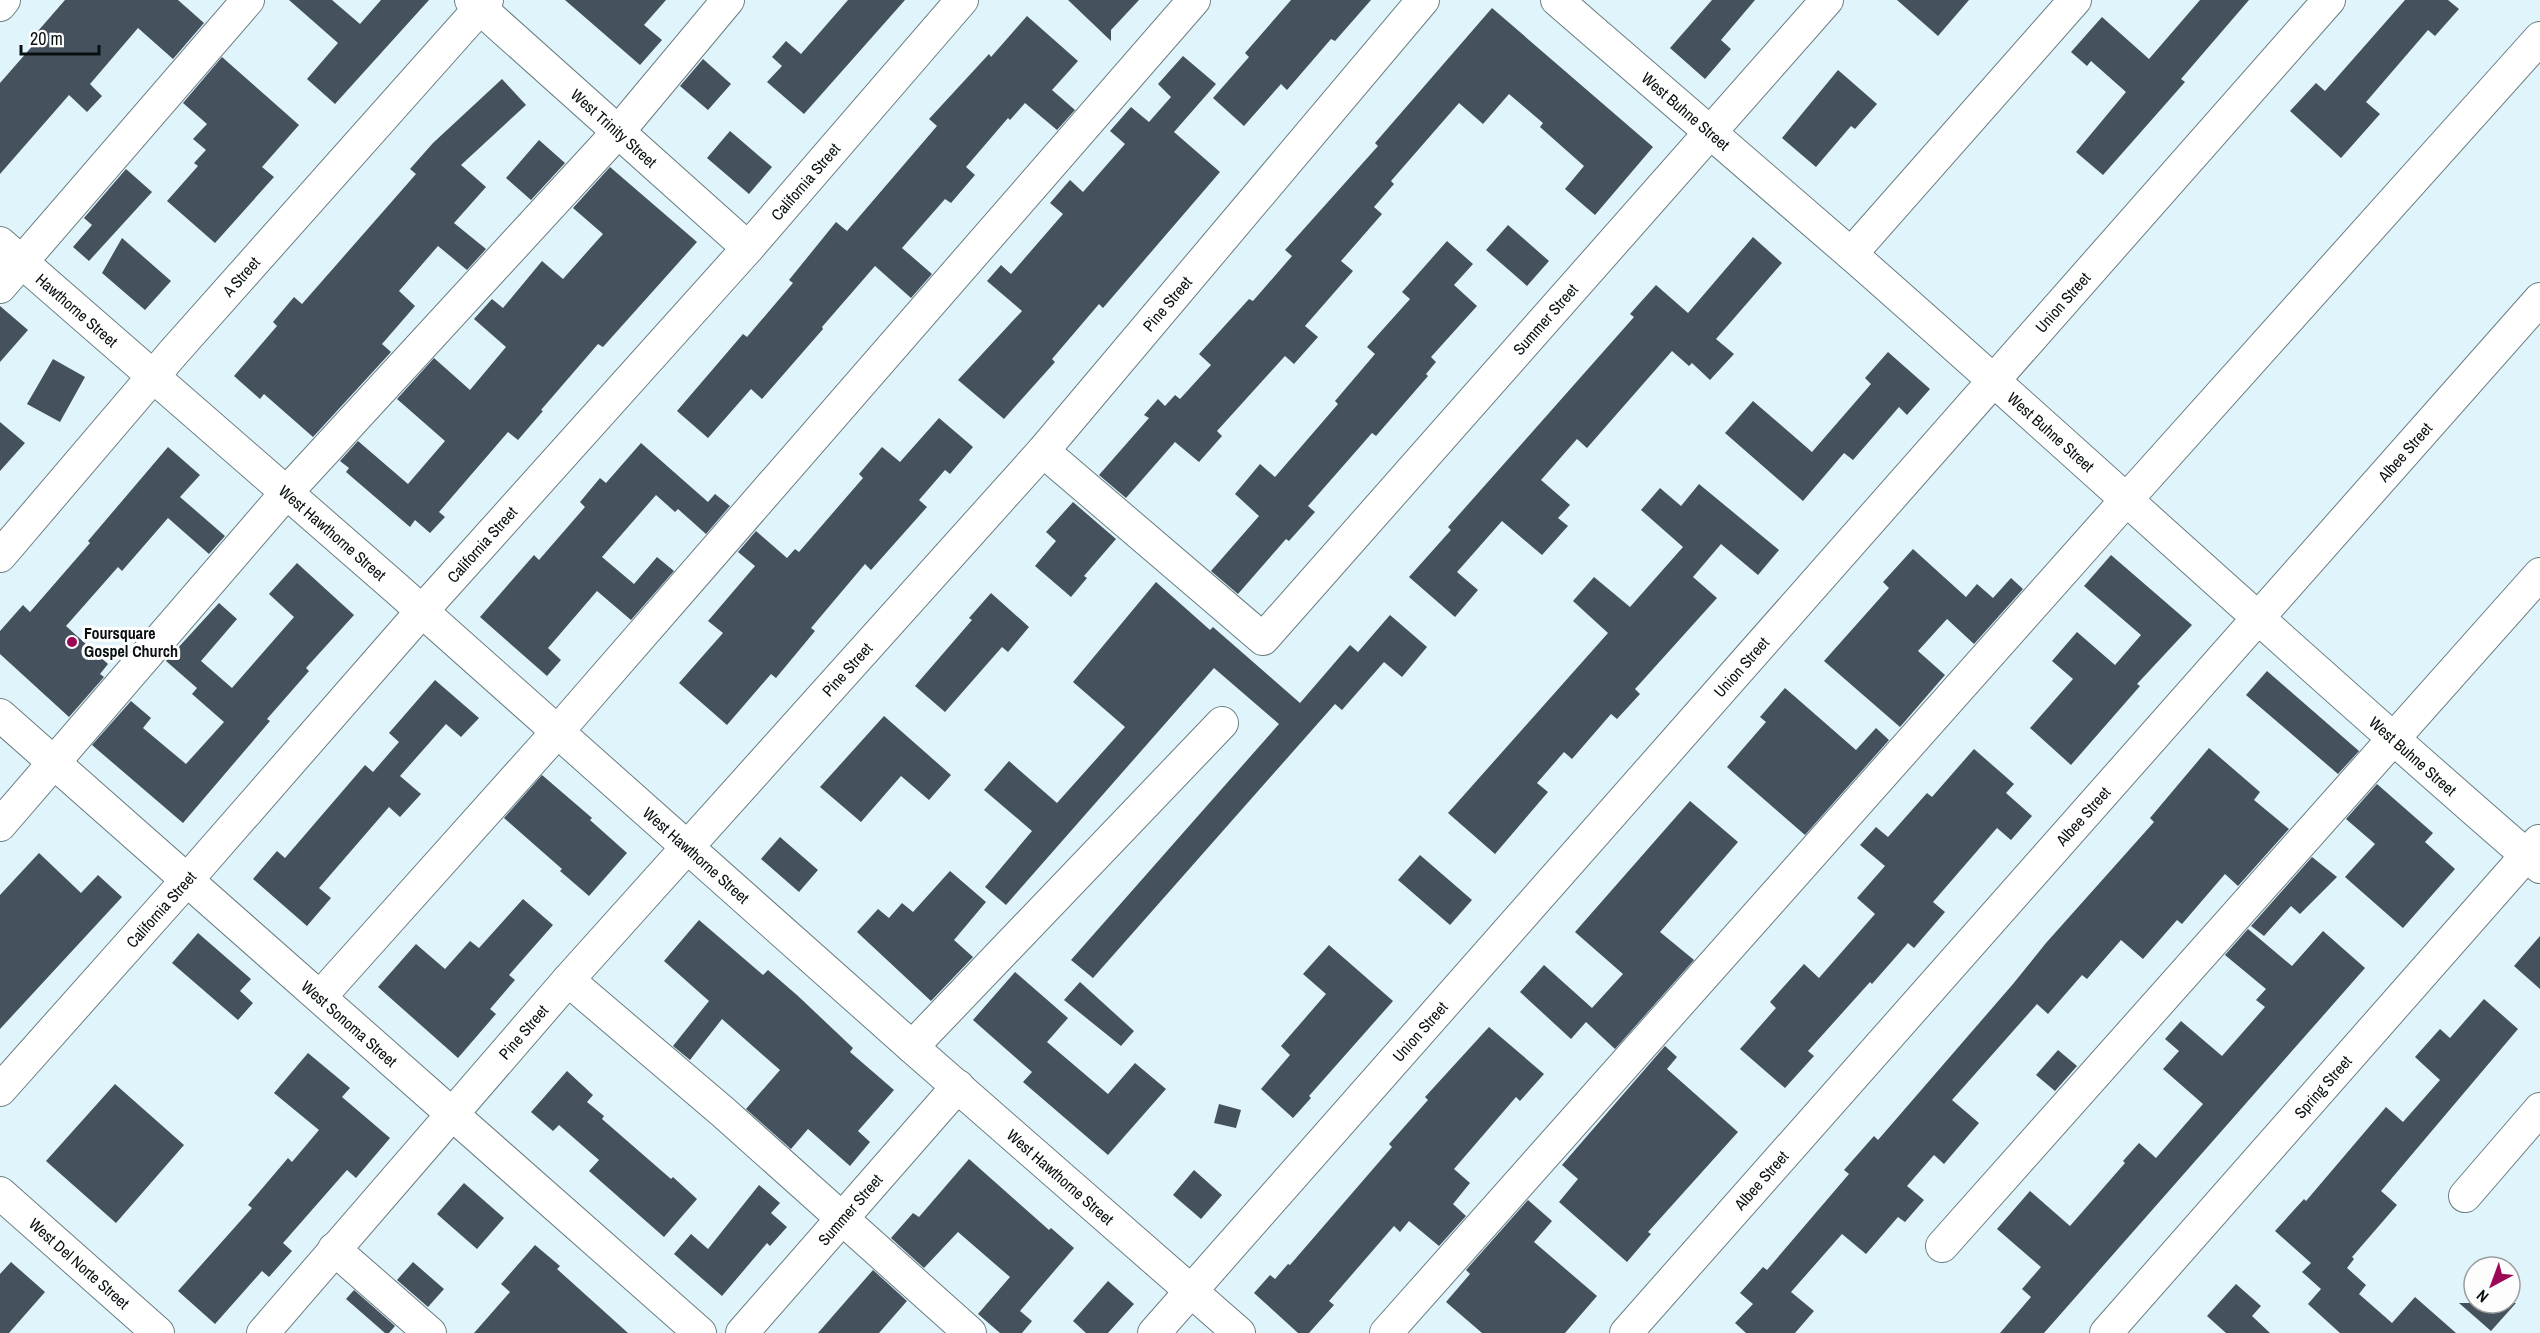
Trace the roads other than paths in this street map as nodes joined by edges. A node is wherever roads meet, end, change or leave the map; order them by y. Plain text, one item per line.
1 (4, 0) edge
2 (248, 0) edge
3 (728, 0) edge
4 (962, 0) edge
5 (1194, 0) edge
6 (1423, 0) edge
7 (1557, 0) edge
8 (1827, 0) edge
9 (2075, 0) edge
10 (2329, 0) edge
11 (479, 3) edge
12 (0, 5) edge
13 (2540, 39) edge
14 (618, 132) junction
15 (1709, 132) junction
16 (748, 248) junction
17 (11, 252) edge
18 (1851, 254) junction
19 (0, 287) edge
20 (2540, 299) edge
21 (154, 376) junction
22 (1993, 381) junction
23 (1043, 451) junction
24 (286, 492) junction
25 (2127, 499) junction
26 (0, 556) edge
27 (2540, 574) edge
28 (422, 611) junction
29 (2257, 619) junction
30 (0, 715) edge
31 (1222, 723) dead end
32 (558, 731) junction
33 (2393, 737) junction
34 (55, 763) junction
35 (0, 825) edge
36 (688, 846) junction
37 (2536, 855) edge
38 (187, 880) junction
39 (568, 980) junction
40 (320, 997) junction
41 (912, 1047) junction
42 (958, 1086) junction
43 (0, 1090) edge
44 (2540, 1110) edge
45 (452, 1114) junction
46 (0, 1194) edge
47 (2465, 1196) dead end
48 (840, 1219) junction
49 (1942, 1246) dead end
50 (334, 1249) junction
51 (1191, 1291) junction
52 (158, 1333) edge
53 (263, 1333) edge
54 (430, 1333) edge
55 (700, 1333) edge
56 (742, 1333) edge
57 (970, 1333) edge
58 (1154, 1333) edge
59 (1239, 1333) edge
60 (1386, 1333) edge
61 (1626, 1333) edge
62 (2106, 1333) edge

1 - 12 street
2 - 17 street
3 - 14 street
4 - 16 street, California Street
5 - 32 street
6 - 23 street, Pine Street
7 - 15 street, West Buhne Street
8 - 15 street, Summer Street
9 - 18 street
10 - 22 street, Union Street
11 - 14 street, West Trinity Street
11 - 21 street, A Street
13 - 25 street
14 - 16 street, West Trinity Street
14 - 24 street
15 - 18 street, West Buhne Street
15 - 23 street, Summer Street
16 - 28 street, California Street
17 - 19 street
17 - 21 street, Hawthorne Street
18 - 22 street, West Buhne Street
20 - 29 street, Albee Street
21 - 24 street, West Hawthorne Street
21 - 26 street, A Street
22 - 25 street, West Buhne Street
22 - 51 street, Union Street
23 - 36 street, Pine Street
24 - 28 street, West Hawthorne Street
24 - 34 street
25 - 29 street, West Buhne Street
25 - 60 street
27 - 33 street
28 - 32 street, West Hawthorne Street
28 - 38 street, California Street
29 - 33 street, West Buhne Street
29 - 61 street, Albee Street
30 - 34 street, West Sonoma Street
31 - 41 street
32 - 36 street, West Hawthorne Street
32 - 40 street
33 - 37 street, West Buhne Street
33 - 49 street
34 - 35 street
34 - 38 street, West Sonoma Street
36 - 39 street, Pine Street
36 - 41 street, West Hawthorne Street
37 - 62 street, Spring Street
38 - 40 street, West Sonoma Street
38 - 43 street, California Street
39 - 45 street, Pine Street
39 - 48 street
40 - 45 street, West Sonoma Street
41 - 42 street, West Hawthorne Street
42 - 48 street, Summer Street
42 - 51 street, West Hawthorne Street
44 - 47 street
45 - 50 street, Pine Street
45 - 55 street, West Sonoma Street
46 - 52 street, West Del Norte Street
48 - 56 street, Summer Street
48 - 57 street
50 - 53 street, Pine Street
50 - 54 street
51 - 58 street, Union Street
51 - 59 street, West Hawthorne Street

